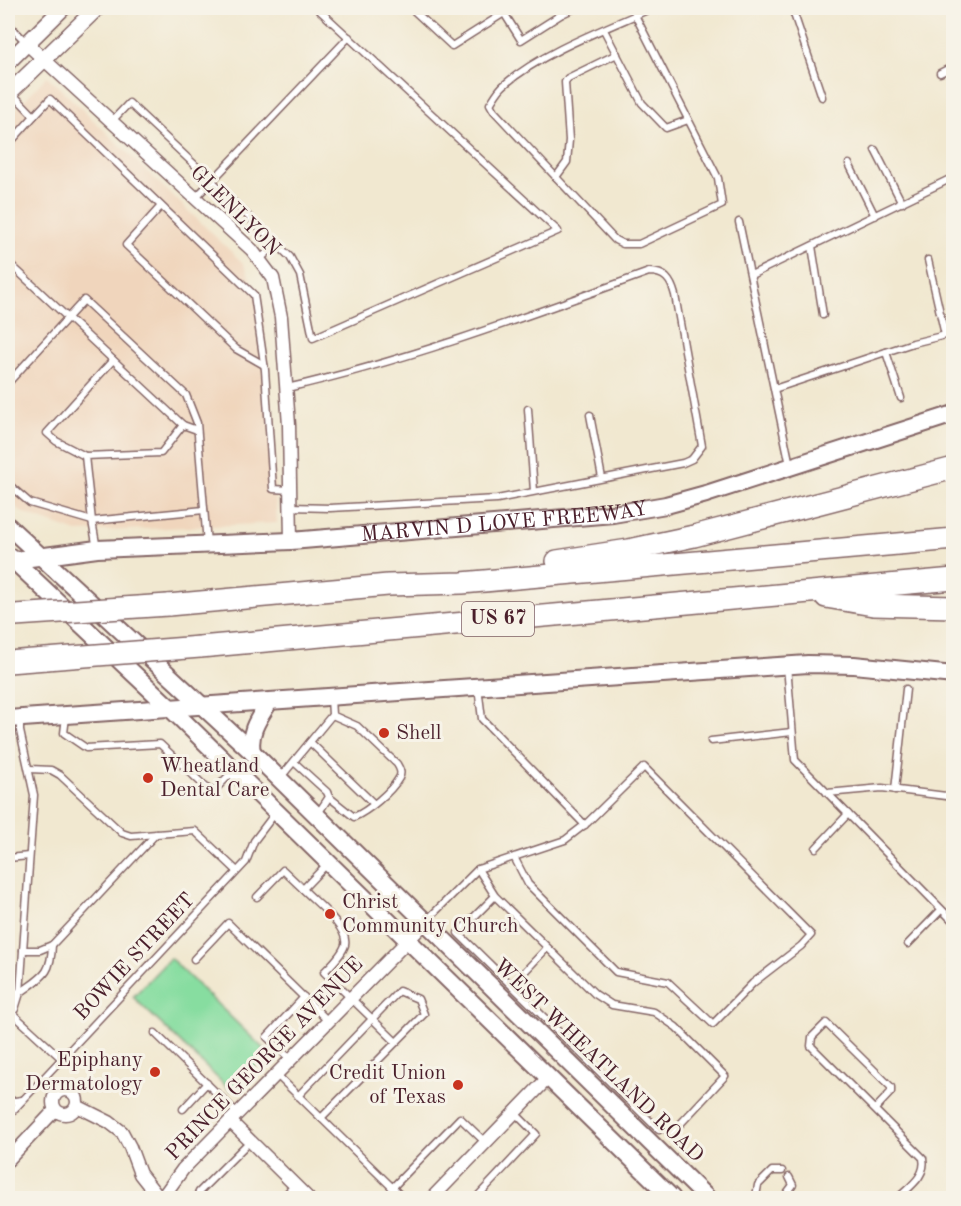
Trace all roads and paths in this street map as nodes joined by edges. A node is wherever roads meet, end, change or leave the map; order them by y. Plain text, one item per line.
1 (63, 8) edge
2 (97, 8) edge
3 (317, 8) edge
4 (411, 8) edge
5 (512, 8) edge
6 (558, 8) edge
7 (575, 8) edge
8 (652, 8) edge
9 (792, 8) edge
10 (504, 13) junction
11 (562, 14) junction
12 (635, 15) junction
13 (8, 24) edge
14 (604, 30) junction
15 (349, 37) junction
16 (26, 43) junction
17 (617, 54) junction
18 (44, 60) junction
19 (8, 62) edge
20 (954, 66) edge
21 (940, 73) dead end
22 (9, 93) edge
23 (822, 97) dead end
24 (34, 116) junction
25 (688, 120) junction
26 (111, 122) junction
27 (8, 145) edge
28 (875, 150) dead end
29 (849, 164) dead end
30 (556, 177) junction
31 (954, 177) edge
32 (212, 181) junction
33 (195, 198) junction
34 (902, 203) junction
35 (161, 206) junction
36 (875, 216) junction
37 (739, 222) dead end
38 (277, 244) junction
39 (812, 246) junction
40 (260, 259) junction
41 (928, 260) dead end
42 (8, 262) edge
43 (751, 275) junction
44 (823, 315) dead end
45 (67, 317) junction
46 (954, 333) edge
47 (945, 335) junction
48 (886, 352) junction
49 (113, 360) junction
50 (264, 365) junction
51 (8, 383) edge
52 (287, 388) junction
53 (774, 389) junction
54 (901, 398) dead end
55 (528, 409) dead end
56 (954, 414) edge
57 (590, 415) dead end
58 (183, 425) junction
59 (197, 430) junction
60 (84, 456) junction
61 (790, 468) junction
62 (954, 468) edge
63 (602, 478) junction
64 (8, 484) edge
65 (290, 490) junction
66 (534, 491) junction
67 (290, 507) junction
68 (204, 510) junction
69 (92, 521) junction
70 (8, 526) edge
71 (954, 539) edge
72 (291, 541) junction
73 (207, 545) junction
74 (98, 549) junction
75 (40, 557) junction
76 (9, 559) edge
77 (954, 579) edge
78 (388, 585) junction
79 (796, 592) junction
80 (954, 607) edge
81 (11, 615) edge
82 (8, 662) edge
83 (787, 665) junction
84 (954, 675) edge
85 (478, 687) junction
86 (906, 689) dead end
87 (331, 697) junction
88 (269, 702) junction
89 (200, 704) junction
90 (169, 707) junction
91 (66, 714) junction
92 (332, 715) junction
93 (14, 718) edge
94 (792, 732) junction
95 (711, 741) dead end
96 (310, 742) junction
97 (252, 752) junction
98 (294, 762) junction
99 (30, 769) junction
100 (234, 770) junction
101 (279, 781) junction
102 (895, 790) junction
103 (827, 793) junction
104 (329, 797) junction
105 (954, 797) edge
106 (374, 804) junction
107 (276, 812) junction
108 (848, 814) junction
109 (316, 817) junction
110 (585, 825) junction
111 (156, 834) junction
112 (816, 848) dead end
113 (352, 852) junction
114 (29, 856) junction
115 (514, 857) junction
116 (8, 858) edge
117 (328, 863) junction
118 (478, 869) junction
119 (237, 871) junction
120 (303, 889) junction
121 (495, 896) junction
122 (257, 897) dead end
123 (941, 910) junction
124 (954, 922) edge
125 (425, 923) junction
126 (408, 941) junction
127 (908, 944) dead end
128 (52, 945) junction
129 (547, 948) junction
130 (23, 950) junction
131 (194, 958) dead end
132 (512, 985) junction
133 (8, 991) edge
134 (20, 993) junction
135 (304, 998) junction
136 (351, 998) junction
137 (10, 1015) edge
138 (372, 1020) junction
139 (328, 1021) junction
140 (155, 1033) dead end
141 (396, 1042) junction
142 (62, 1059) junction
143 (290, 1059) junction
144 (276, 1074) junction
145 (548, 1078) junction
146 (207, 1083) junction
147 (298, 1096) junction
148 (23, 1100) junction
149 (8, 1102) edge
150 (77, 1106) junction
151 (183, 1109) dead end
152 (875, 1109) junction
153 (55, 1110) junction
154 (515, 1112) junction
155 (8, 1116) edge
156 (234, 1117) junction
157 (321, 1118) junction
158 (250, 1140) junction
159 (486, 1143) junction
160 (662, 1153) junction
161 (8, 1160) edge
162 (782, 1170) dead end
163 (644, 1171) junction
164 (789, 1177) dead end
165 (294, 1185) junction
166 (392, 1188) junction
167 (660, 1195) edge
168 (436, 1197) edge
169 (161, 1198) edge
170 (196, 1198) edge
171 (282, 1198) edge
172 (308, 1198) edge
173 (403, 1198) edge
174 (476, 1198) edge
175 (707, 1198) edge
176 (759, 1198) edge
177 (783, 1198) edge
178 (898, 1198) edge

1 - 16 street
2 - 18 street
3 - 15 lane
4 - 10 lane
5 - 10 lane
6 - 11 lane
7 - 11 lane
8 - 12 lane
9 - 23 lane
10 - 11 lane
12 - 14 lane
12 - 25 lane
13 - 16 lane
14 - 17 lane
14 - 30 lane
15 - 32 lane
15 - 38 lane
16 - 18 street, GLENLYON
16 - 19 street
17 - 25 lane
17 - 30 lane
18 - 22 street
18 - 26 street, GLENLYON
20 - 21 lane
22 - 24 lane
24 - 27 lane
24 - 35 lane
25 - 30 lane
26 - 32 lane
26 - 33 street, GLENLYON
28 - 34 lane
29 - 36 lane
31 - 34 lane
32 - 33 lane
32 - 38 lane
33 - 40 street, GLENLYON
34 - 36 lane
35 - 50 lane
35 - 50 lane
36 - 39 lane
37 - 43 lane
38 - 40 lane
39 - 43 lane
39 - 44 lane
40 - 52 street, GLENLYON
41 - 47 lane
42 - 45 lane
43 - 53 lane
45 - 49 lane
45 - 51 lane
45 - 59 lane
46 - 47 lane
47 - 48 lane
48 - 53 lane
48 - 54 lane
49 - 58 lane
49 - 60 lane
50 - 65 lane
52 - 63 lane
52 - 65 street, GLENLYON
53 - 61 lane
55 - 66 lane
56 - 61 main road, MARVIN D LOVE FREEWAY
57 - 63 lane
58 - 59 lane
58 - 60 lane
59 - 68 lane
60 - 69 lane
61 - 72 main road, MARVIN D LOVE FREEWAY
62 - 78 highway
63 - 66 lane
64 - 69 lane
65 - 67 street, GLENLYON
66 - 67 lane
67 - 72 street, GLENLYON
68 - 69 lane
68 - 73 lane
69 - 74 lane
70 - 75 main road, WEST WHEATLAND ROAD
71 - 78 highway, US 67
72 - 73 main road, MARVIN D LOVE FREEWAY
73 - 74 main road, MARVIN D LOVE FREEWAY
74 - 75 main road, MARVIN D LOVE FREEWAY
75 - 76 main road, MARVIN D LOVE FREEWAY
75 - 89 main road, WEST WHEATLAND ROAD
76 - 90 main road
77 - 79 highway, US 67
78 - 81 highway, US 67, bridge
79 - 80 highway
79 - 82 highway, US 67, bridge
83 - 84 main road
83 - 85 main road
83 - 94 lane
85 - 87 main road
85 - 110 lane
86 - 102 lane
87 - 88 main road
87 - 92 lane
88 - 89 main road
88 - 97 main road
89 - 90 main road
89 - 97 main road, WEST WHEATLAND ROAD
90 - 91 main road
90 - 100 main road
91 - 93 main road
91 - 100 lane
92 - 96 lane
92 - 106 lane
93 - 99 lane
94 - 95 lane
94 - 103 lane
96 - 98 lane
96 - 106 lane
97 - 101 main road, WEST WHEATLAND ROAD
98 - 101 lane
98 - 104 lane
99 - 111 lane
99 - 114 lane
100 - 107 main road
101 - 109 main road, WEST WHEATLAND ROAD
102 - 103 lane
102 - 105 lane
103 - 108 lane
104 - 106 lane
104 - 109 lane
107 - 113 main road
107 - 117 main road
107 - 119 lane, BOWIE STREET
108 - 112 lane
108 - 123 lane
109 - 113 main road, WEST WHEATLAND ROAD
110 - 115 lane
110 - 115 lane
111 - 119 lane
111 - 128 lane
113 - 125 main road, WEST WHEATLAND ROAD
114 - 116 lane
114 - 130 lane
115 - 118 lane
117 - 120 lane
117 - 126 main road
118 - 121 lane
118 - 125 lane
119 - 142 lane, BOWIE STREET
120 - 122 lane
120 - 136 lane
121 - 129 lane
121 - 132 lane
123 - 124 lane
123 - 127 lane
125 - 126 street, PRINCE GEORGE AVENUE
125 - 160 main road, WEST WHEATLAND ROAD
126 - 136 street, PRINCE GEORGE AVENUE
126 - 145 main road
128 - 130 lane
128 - 134 lane
129 - 132 lane
129 - 132 lane
130 - 134 lane
131 - 135 lane
133 - 134 lane
134 - 137 lane
135 - 139 lane
135 - 143 lane
136 - 138 lane
136 - 139 street, PRINCE GEORGE AVENUE
137 - 142 lane
138 - 141 lane
138 - 141 lane
138 - 147 lane
139 - 143 street, PRINCE GEORGE AVENUE
140 - 146 lane
141 - 157 lane
142 - 148 lane, BOWIE STREET
143 - 144 street, PRINCE GEORGE AVENUE
144 - 147 lane
144 - 156 street, PRINCE GEORGE AVENUE
145 - 154 street
145 - 163 main road
146 - 151 lane
146 - 156 lane
147 - 157 lane
148 - 149 lane
148 - 155 lane, BOWIE STREET
150 - 153 street
150 - 153 street
150 - 169 street
152 - 152 lane
152 - 178 lane
153 - 161 street
154 - 159 street
154 - 174 lane
156 - 158 street
156 - 169 street, PRINCE GEORGE AVENUE
157 - 166 lane
158 - 165 street
158 - 170 lane
159 - 166 lane
159 - 168 street
160 - 163 main road
160 - 175 main road, WEST WHEATLAND ROAD
162 - 176 lane
163 - 167 main road
164 - 177 lane
165 - 171 lane
165 - 172 street
166 - 173 lane

